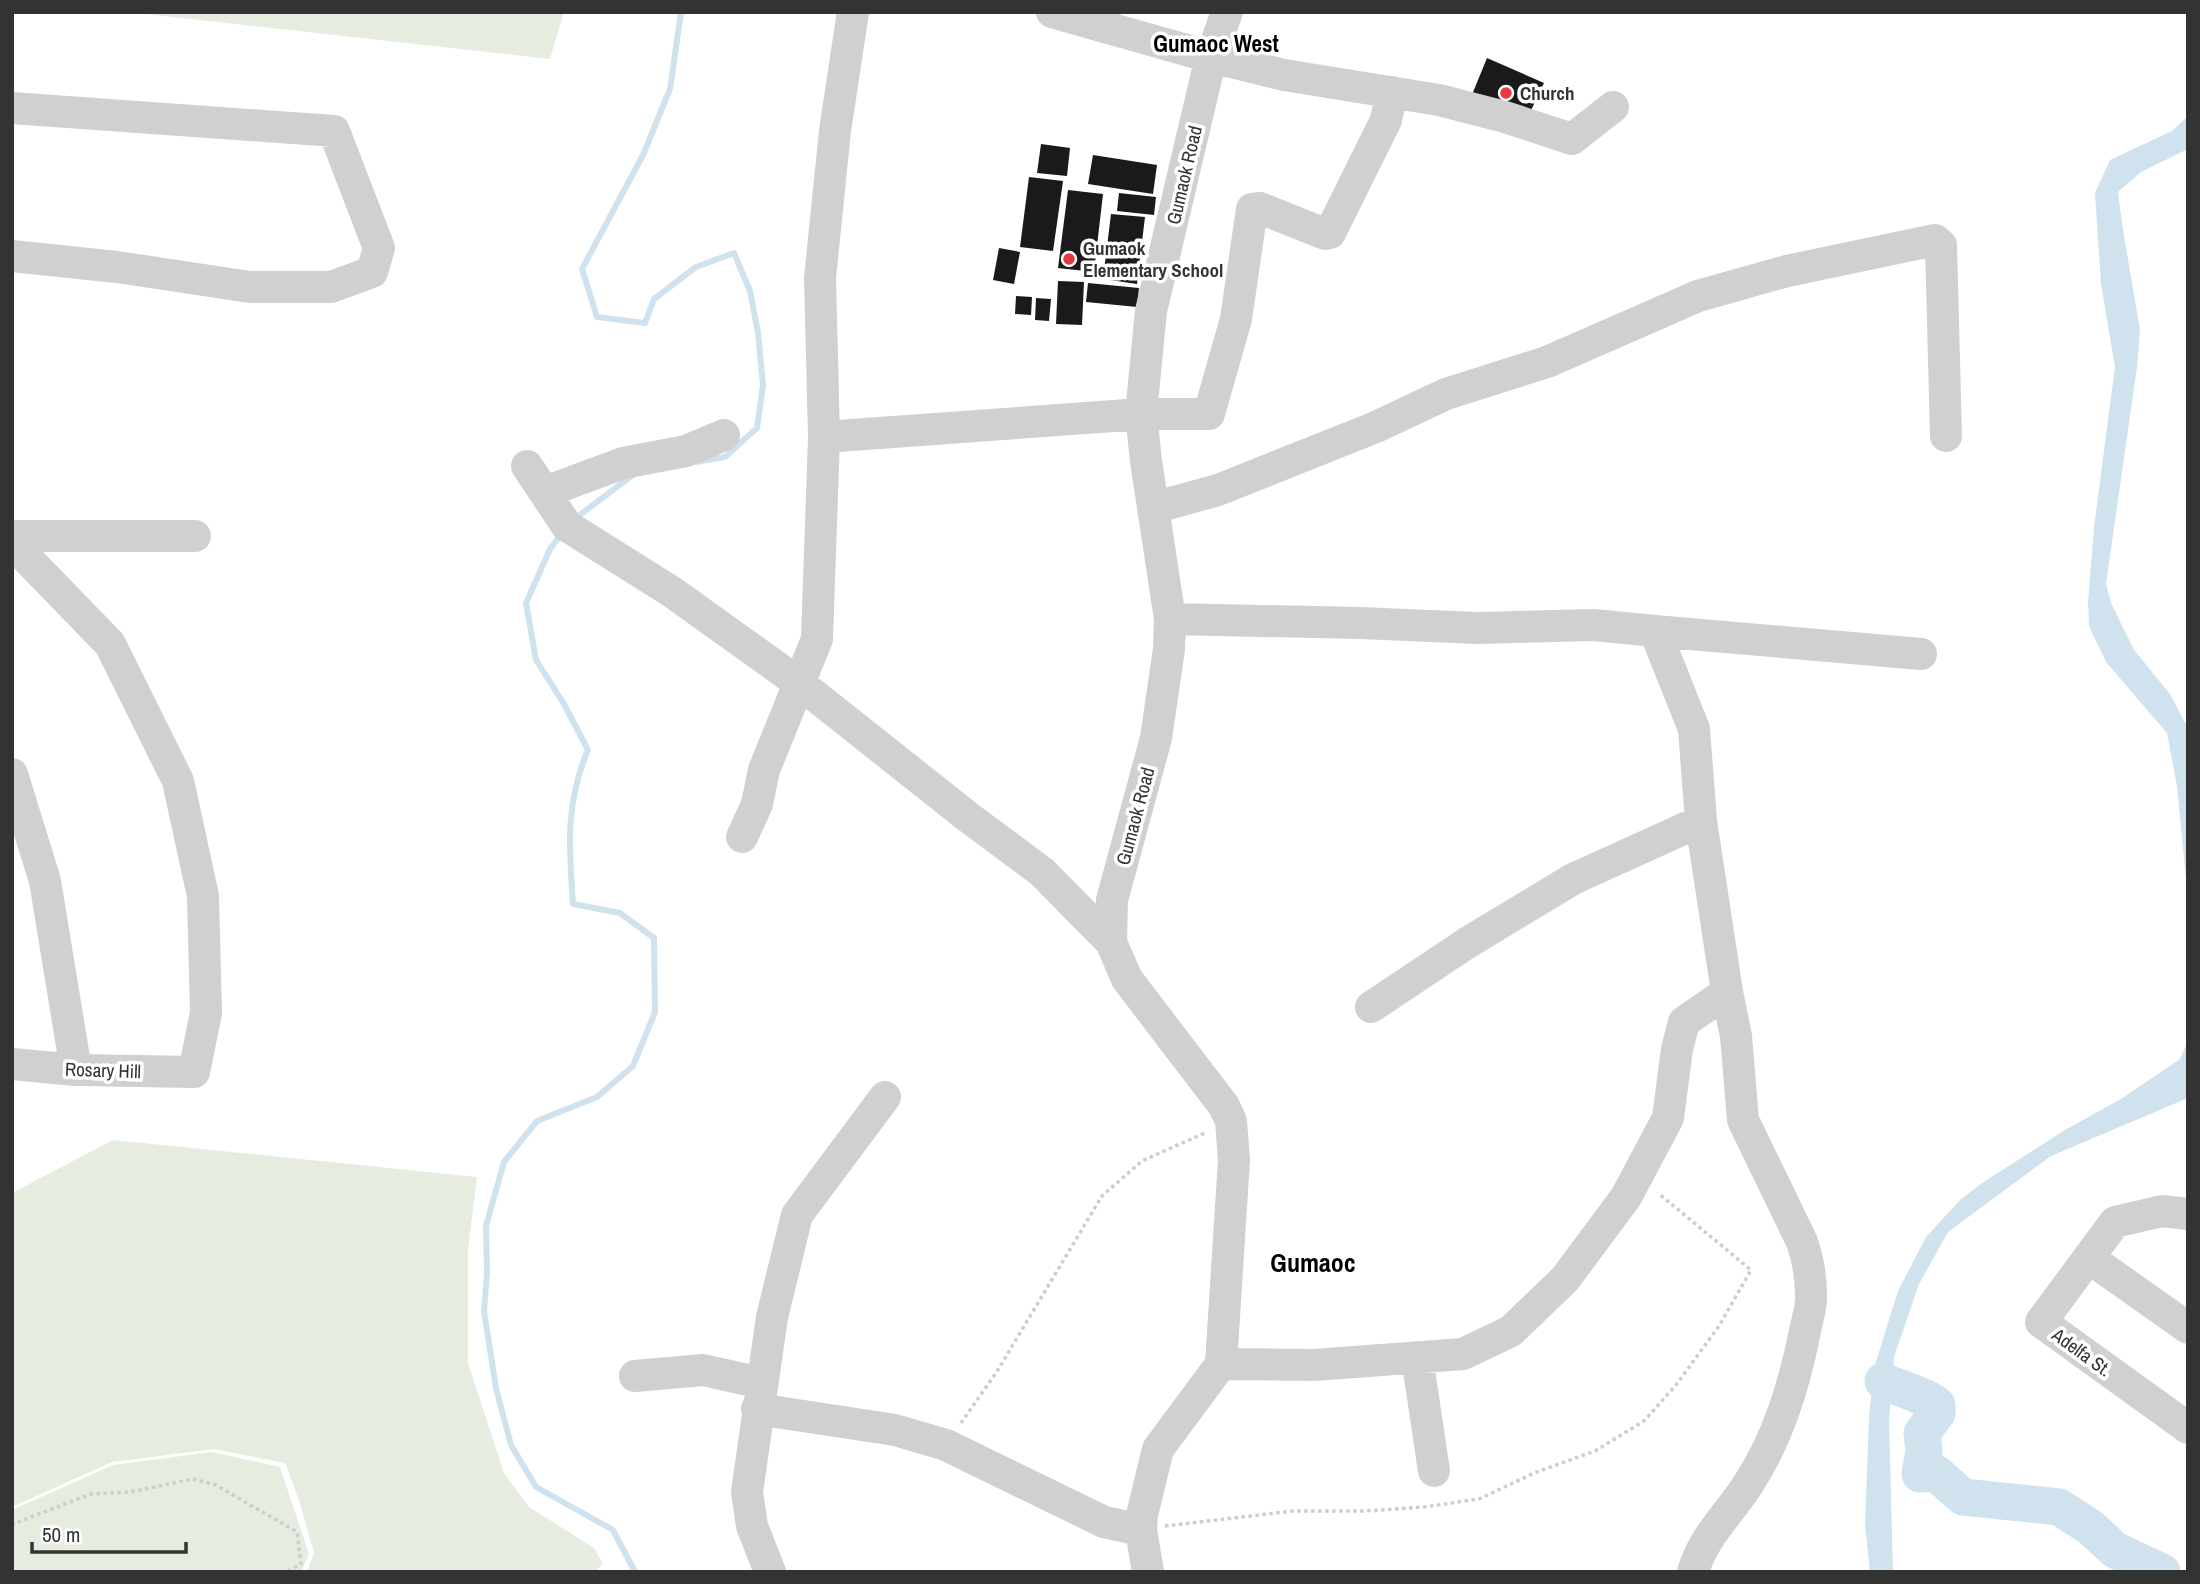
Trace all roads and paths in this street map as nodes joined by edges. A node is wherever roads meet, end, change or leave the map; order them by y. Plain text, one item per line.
1 (853, 12) edge
2 (1052, 12) edge
3 (1217, 28) edge
4 (1392, 92) junction
5 (1613, 107) dead end
6 (12, 108) edge
7 (12, 256) edge
8 (1141, 414) junction
9 (724, 435) dead end
10 (1946, 436) dead end
11 (824, 437) junction
12 (527, 466) dead end
13 (545, 492) junction
14 (1153, 508) junction
15 (12, 536) edge
16 (195, 536) dead end
17 (12, 543) edge
18 (1170, 619) junction
19 (1655, 631) junction
20 (1921, 654) dead end
21 (799, 683) junction
22 (12, 774) edge
23 (1701, 821) junction
24 (742, 837) dead end
25 (1111, 942) junction
26 (1727, 992) junction
27 (1371, 1007) dead end
28 (12, 1064) edge
29 (76, 1070) junction
30 (885, 1097) dead end
31 (1231, 1121) junction
32 (1637, 1176) junction
33 (2179, 1218) edge
34 (2089, 1258) junction
35 (2188, 1328) edge
36 (1417, 1357) junction
37 (1221, 1364) junction
38 (635, 1376) dead end
39 (759, 1396) junction
40 (2188, 1428) edge
41 (946, 1445) junction
42 (1434, 1471) dead end
43 (12, 1526) edge
44 (1141, 1530) junction
45 (286, 1572) edge
46 (769, 1572) edge
47 (1148, 1572) edge
48 (1693, 1572) edge

1 - 11 street
2 - 3 street
3 - 4 street
3 - 8 street, Gumaok Road
4 - 5 street
4 - 8 street
6 - 7 street
8 - 11 street
8 - 14 street, Gumaok Road
9 - 13 street
10 - 14 street
11 - 21 street
12 - 13 street
13 - 21 street
14 - 18 street, Gumaok Road
15 - 16 street
17 - 29 street, Rosary Hill
18 - 19 street
18 - 25 street, Gumaok Road
19 - 20 street
19 - 23 street
21 - 24 street
21 - 25 street
22 - 29 street
23 - 26 street
23 - 27 street
25 - 31 street, Gumaok Road
26 - 32 street
26 - 48 street
28 - 29 street, Rosary Hill
30 - 39 street
31 - 37 street, Gumaok Road
31 - 41 path
32 - 36 street
32 - 44 path
33 - 34 street
34 - 35 street
34 - 40 street, Adelfa St.
36 - 37 street
36 - 42 street
37 - 44 street
38 - 39 street
39 - 41 street
39 - 46 street
41 - 44 street
43 - 45 path
44 - 47 street

